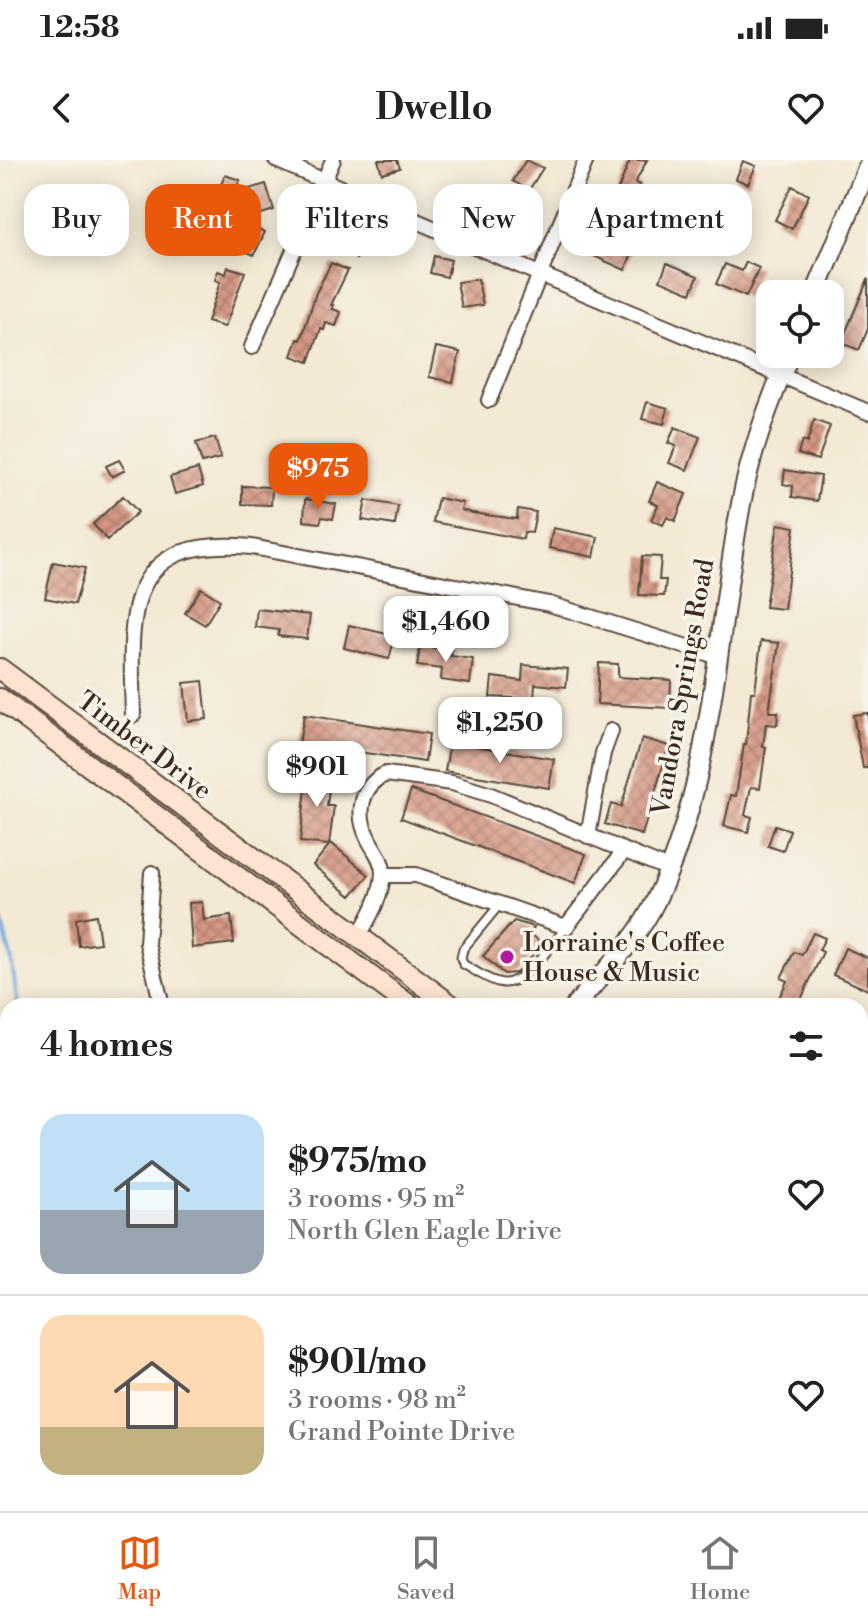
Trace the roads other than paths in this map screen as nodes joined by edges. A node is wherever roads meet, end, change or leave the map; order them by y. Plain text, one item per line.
1 (276, 160) edge
2 (333, 160) edge
3 (586, 160) edge
4 (868, 166) edge
5 (325, 181) junction
6 (539, 274) junction
7 (821, 280) edge
8 (252, 347) dead end
9 (784, 368) edge
10 (781, 374) junction
11 (489, 400) dead end
12 (868, 412) edge
13 (716, 656) junction
14 (0, 669) edge
15 (0, 699) edge
16 (133, 715) dead end
17 (611, 731) dead end
18 (588, 836) junction
19 (624, 851) junction
20 (671, 870) junction
21 (152, 873) dead end
22 (383, 875) junction
23 (500, 904) junction
24 (566, 927) junction
25 (358, 937) junction
26 (160, 998) edge
27 (399, 998) edge
28 (441, 998) edge
29 (581, 998) edge

1 - 5 street
2 - 5 street
3 - 6 street
4 - 7 street
5 - 6 street
5 - 8 street
6 - 10 street
6 - 11 street
9 - 10 street, Vandora Springs Road
10 - 12 street
10 - 13 street, Vandora Springs Road
13 - 16 street
13 - 20 street, Vandora Springs Road
14 - 25 main road, Timber Drive
15 - 27 main road, Timber Drive
17 - 18 street
18 - 19 street
18 - 22 street
19 - 20 street
19 - 24 street
20 - 29 street, Vandora Springs Road
21 - 26 street
22 - 23 street
22 - 25 street
23 - 24 street
23 - 24 lane
25 - 28 main road, Timber Drive

